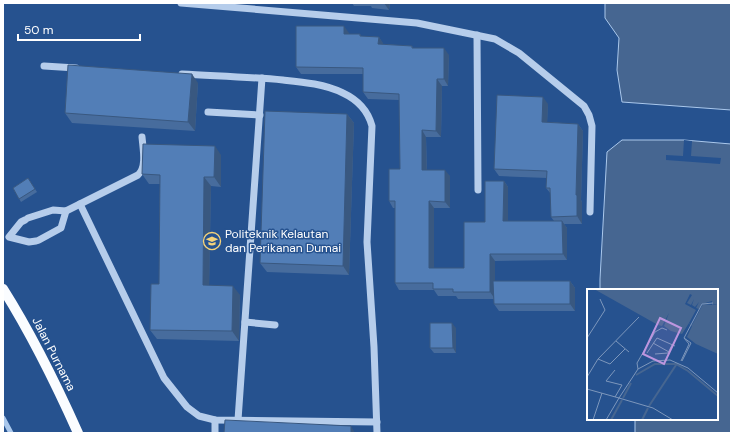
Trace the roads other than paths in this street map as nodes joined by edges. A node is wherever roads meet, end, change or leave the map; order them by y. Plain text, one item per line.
1 (181, 3) edge
2 (478, 35) junction
3 (44, 66) dead end
4 (83, 68) edge
5 (176, 74) edge
6 (262, 78) junction
7 (208, 112) dead end
8 (260, 115) junction
9 (142, 137) dead end
10 (478, 190) dead end
11 (80, 204) junction
12 (66, 211) junction
13 (590, 212) dead end
14 (6, 238) edge
15 (3, 289) edge
16 (245, 322) junction
17 (275, 325) dead end
18 (215, 420) junction
19 (238, 420) junction
20 (377, 422) junction
21 (78, 433) edge
22 (215, 433) edge
23 (378, 433) edge

1 - 2 street
2 - 10 street
2 - 13 street
3 - 4 street
5 - 6 street
6 - 8 street
6 - 20 street
7 - 8 street
8 - 16 street
9 - 11 street
11 - 12 street
11 - 18 street
12 - 14 street
12 - 14 street
15 - 21 main road, Jalan Purnama
16 - 17 street
16 - 19 street
18 - 19 street
18 - 22 street
19 - 20 street
20 - 23 street

